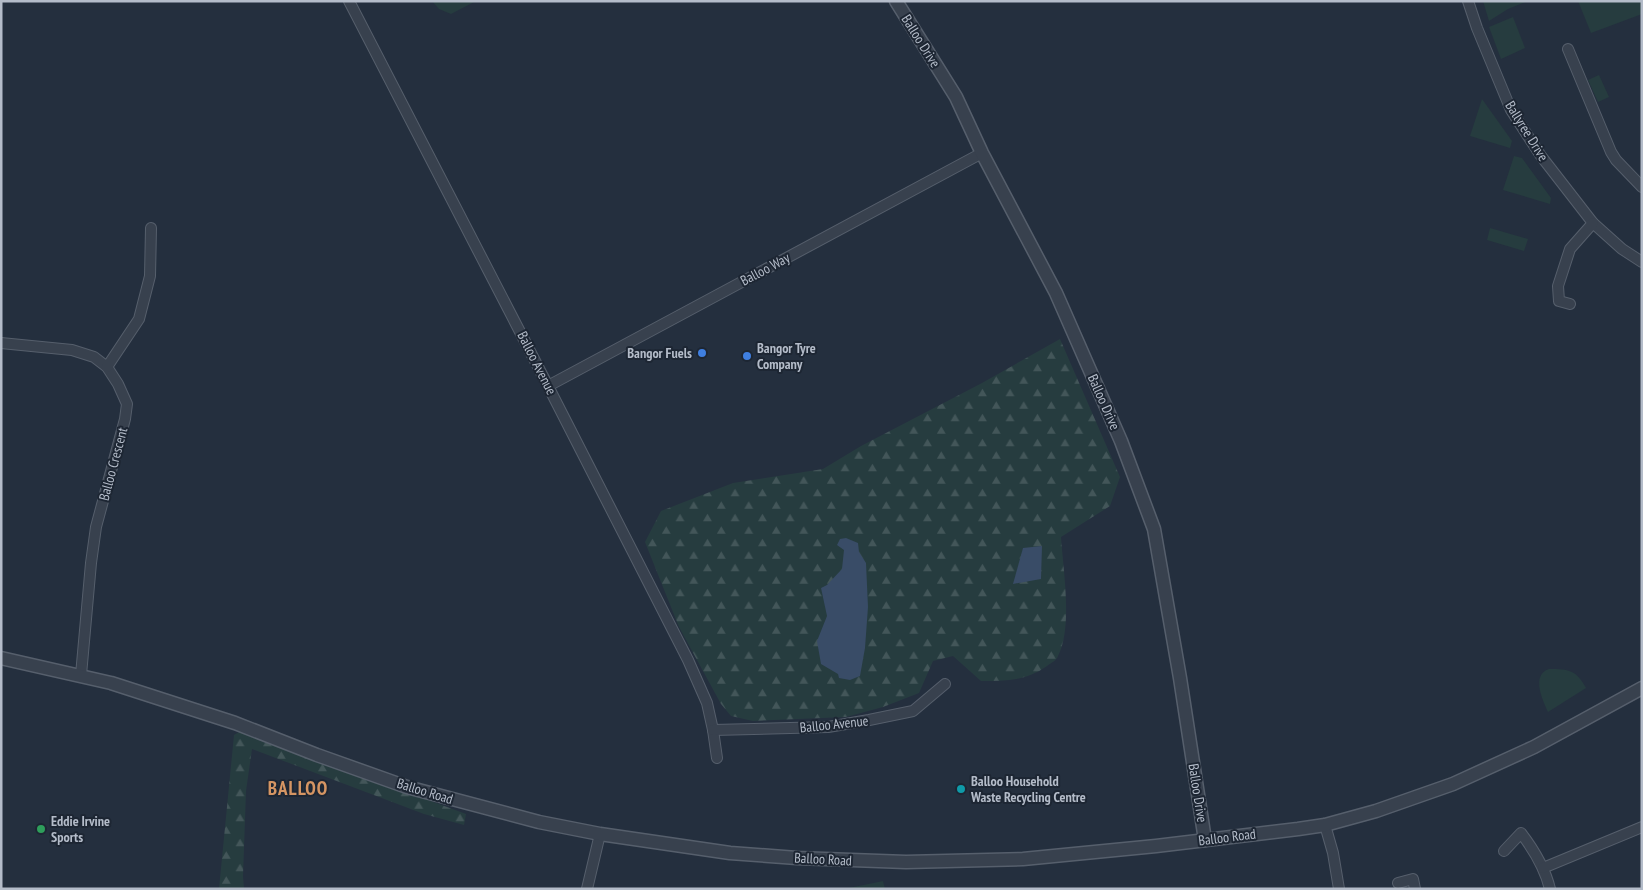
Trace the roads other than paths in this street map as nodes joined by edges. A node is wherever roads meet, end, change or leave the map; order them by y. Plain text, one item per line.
1 (349, 1) edge
2 (896, 1) edge
3 (1468, 1) edge
4 (1568, 50) dead end
5 (982, 153) junction
6 (1642, 187) edge
7 (1593, 223) junction
8 (151, 228) dead end
9 (1642, 262) edge
10 (1570, 304) dead end
11 (1, 344) edge
12 (107, 367) junction
13 (548, 386) junction
14 (1, 658) edge
15 (81, 675) junction
16 (945, 684) dead end
17 (1642, 688) edge
18 (713, 730) junction
19 (717, 758) dead end
20 (1325, 824) junction
21 (1642, 828) edge
22 (600, 834) junction
23 (1205, 840) junction
24 (1504, 851) dead end
25 (1543, 868) junction
26 (1398, 883) dead end
27 (586, 889) edge
28 (1339, 889) edge
29 (1415, 889) edge
30 (1550, 889) edge

1 - 13 street, Balloo Avenue
2 - 5 street, Balloo Drive
3 - 7 street, Ballyree Drive
4 - 6 street
5 - 13 street, Balloo Way
5 - 23 street, Balloo Drive
7 - 9 street, Ballyree Drive
7 - 10 street
8 - 12 street
11 - 12 street, Balloo Crescent
12 - 15 street, Balloo Crescent
13 - 18 street, Balloo Avenue
14 - 15 street, Balloo Road
15 - 22 street, Balloo Road
16 - 18 street, Balloo Avenue
17 - 20 street, Balloo Road
18 - 19 street, Balloo Avenue
20 - 23 street, Balloo Road
20 - 28 street
21 - 25 street
22 - 23 street, Balloo Road
22 - 27 street
24 - 25 street
25 - 30 street
26 - 29 street

